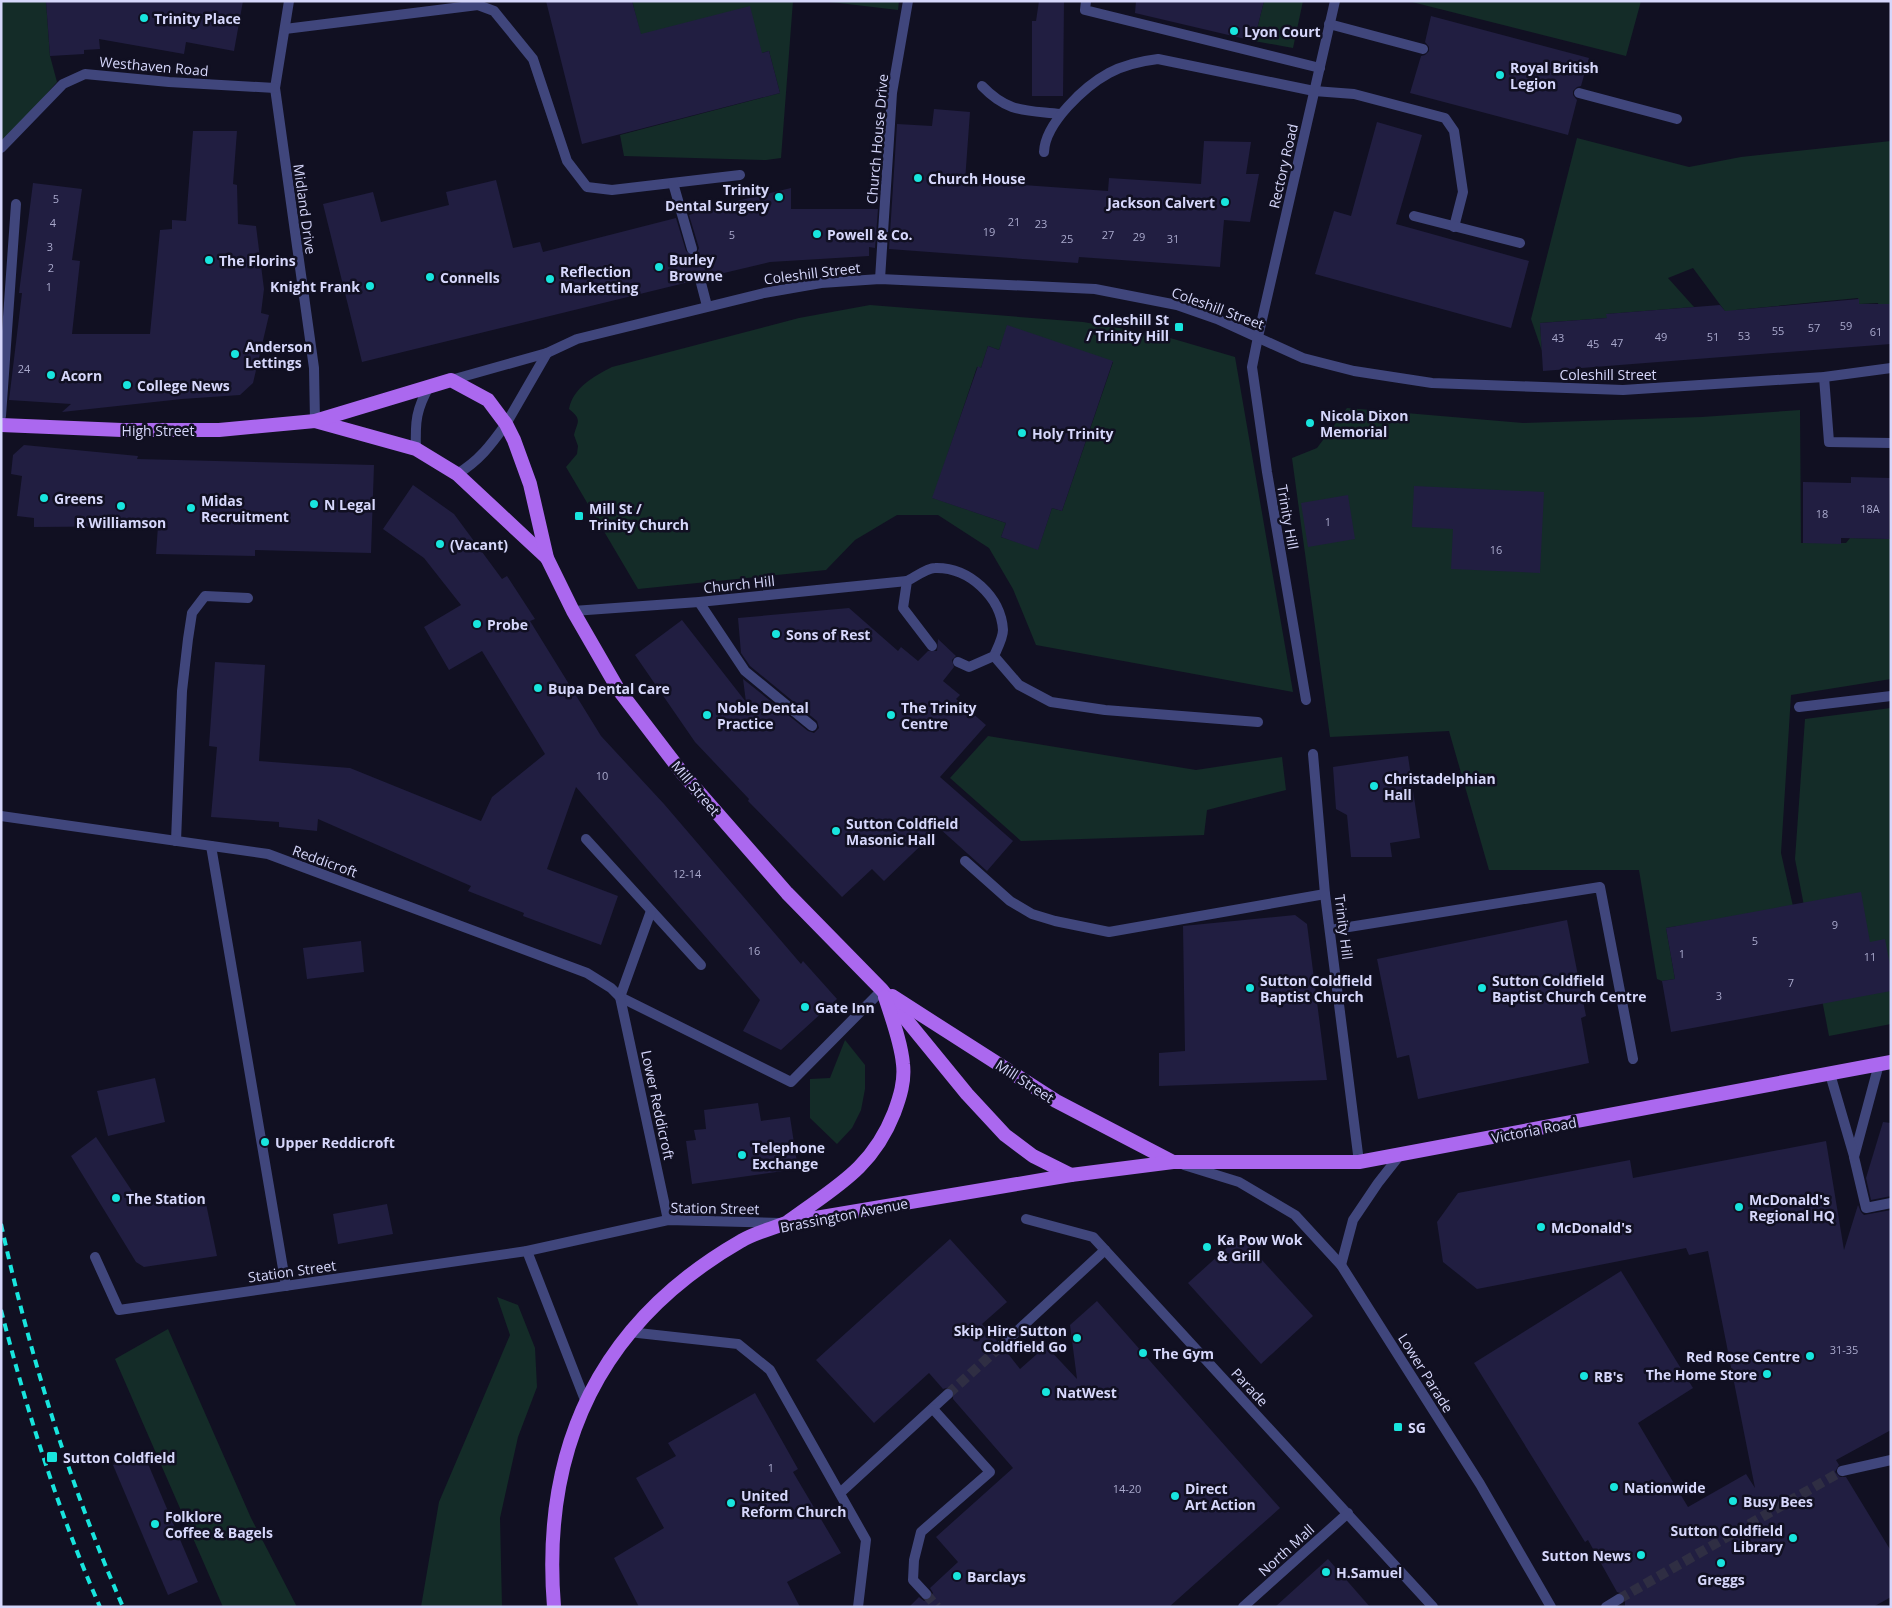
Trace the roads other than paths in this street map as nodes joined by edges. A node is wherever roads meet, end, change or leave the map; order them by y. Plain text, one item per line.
1 (289, 1) edge
2 (908, 1) edge
3 (1086, 1) edge
4 (1334, 1) edge
5 (1329, 24) junction
6 (285, 29) junction
7 (1423, 49) dead end
8 (1320, 68) junction
9 (982, 86) dead end
10 (275, 88) junction
11 (1314, 91) junction
12 (1579, 93) dead end
13 (1060, 114) junction
14 (1677, 119) dead end
15 (1, 148) edge
16 (1044, 152) dead end
17 (740, 175) dead end
18 (673, 183) junction
19 (16, 204) dead end
20 (1414, 216) dead end
21 (1454, 227) junction
22 (1520, 243) dead end
23 (692, 249) dead end
24 (700, 279) dead end
25 (880, 279) junction
26 (707, 306) junction
27 (1258, 338) junction
28 (546, 353) junction
29 (1891, 368) edge
30 (1824, 377) junction
31 (451, 380) junction
32 (430, 385) junction
33 (1, 416) edge
34 (315, 421) junction
35 (506, 424) junction
36 (1, 425) edge
37 (1891, 443) edge
38 (416, 449) junction
39 (456, 474) junction
40 (546, 558) junction
41 (907, 580) junction
42 (248, 598) dead end
43 (699, 602) junction
44 (573, 611) junction
45 (932, 646) dead end
46 (994, 656) junction
47 (958, 662) dead end
48 (1891, 696) edge
49 (1306, 700) dead end
50 (1799, 708) dead end
51 (1258, 722) dead end
52 (812, 726) dead end
53 (1313, 754) dead end
54 (1, 816) edge
55 (586, 839) dead end
56 (176, 841) junction
57 (211, 846) junction
58 (965, 861) dead end
59 (1326, 894) junction
60 (651, 910) junction
61 (1330, 930) junction
62 (701, 965) dead end
63 (882, 990) junction
64 (620, 997) junction
65 (1633, 1059) dead end
66 (1885, 1063) edge
67 (1830, 1074) junction
68 (1400, 1155) junction
69 (1854, 1157) junction
70 (1173, 1162) junction
71 (1359, 1162) junction
72 (1071, 1175) junction
73 (1891, 1203) edge
74 (1026, 1219) dead end
75 (668, 1220) junction
76 (786, 1223) junction
77 (1105, 1250) junction
78 (527, 1252) junction
79 (95, 1257) dead end
80 (1341, 1265) junction
81 (286, 1286) junction
82 (629, 1332) junction
83 (1001, 1346) tunnel mouth
84 (948, 1394) tunnel mouth
85 (585, 1400) junction
86 (933, 1409) junction
87 (1891, 1460) edge
88 (1842, 1471) tunnel mouth
89 (840, 1493) junction
90 (1348, 1514) junction
91 (926, 1594) tunnel mouth
92 (1619, 1599) tunnel mouth
93 (554, 1607) edge
94 (858, 1607) edge
95 (1243, 1607) edge
96 (1433, 1607) edge
97 (1551, 1607) edge
98 (1606, 1607) edge

1 - 6 street, Midland Drive
2 - 25 street, Church House Drive
3 - 8 street
4 - 5 street, Rectory Road
5 - 7 street
5 - 8 street, Rectory Road
6 - 10 street, Midland Drive
6 - 18 street
8 - 11 street, Rectory Road
9 - 13 street
10 - 15 street, Westhaven Road
10 - 34 street, Midland Drive
11 - 13 street
11 - 21 street
11 - 27 street, Rectory Road
12 - 14 street
13 - 16 street
17 - 18 street
18 - 23 street
19 - 33 street
20 - 21 street
21 - 22 street
24 - 26 street
25 - 26 street, Coleshill Street
25 - 27 street, Coleshill Street
26 - 28 street, Coleshill Street
27 - 30 street, Coleshill Street
27 - 49 street, Trinity Hill
28 - 31 street, High Street
28 - 35 street
29 - 30 street, Coleshill Street
30 - 37 street
31 - 32 main road, High Street
31 - 35 main road
32 - 34 main road, High Street
32 - 38 street
34 - 36 main road, High Street
34 - 38 main road, High Street
35 - 39 street
35 - 40 main road, Mill Street
38 - 39 main road, Mill Street
39 - 40 main road, Mill Street
40 - 44 main road, Mill Street
41 - 43 street, Church Hill
41 - 45 street
41 - 46 street, Church Hill
42 - 56 street
43 - 44 street, Church Hill
43 - 52 street
44 - 63 main road, Mill Street
46 - 47 street
46 - 51 street
48 - 50 street
53 - 59 street, Trinity Hill
54 - 56 street, Reddicroft
55 - 60 street
56 - 57 street, Reddicroft
57 - 64 street, Reddicroft
57 - 81 street
58 - 59 street
59 - 61 street, Trinity Hill
60 - 62 street
60 - 64 street
61 - 65 street
61 - 71 street, Trinity Hill
63 - 64 street, Reddicroft
63 - 70 main road, Mill Street
63 - 72 main road, Mill Street
63 - 76 main road, Mill Street
64 - 75 street, Lower Reddicroft
66 - 67 main road, Victoria Road
66 - 69 street
67 - 68 main road, Victoria Road
67 - 69 street
68 - 71 main road, Victoria Road
68 - 80 street
69 - 73 street
70 - 71 main road, Victoria Road
70 - 72 main road, Brassington Avenue
70 - 80 street, Lower Parade
72 - 76 main road, Brassington Avenue
74 - 77 street, Parade
75 - 76 street, Station Street
75 - 78 street, Station Street
76 - 82 main road, Brassington Avenue
77 - 83 street
77 - 90 street, Parade
78 - 81 street, Station Street
78 - 85 street
79 - 81 street, Station Street
80 - 97 street, Lower Parade
82 - 85 main road, Brassington Avenue
82 - 89 street
84 - 86 street
85 - 93 main road, Brassington Avenue
86 - 89 street
86 - 91 street
87 - 88 street
89 - 94 street
90 - 95 street, North Mall
90 - 96 street, Parade
92 - 98 street

